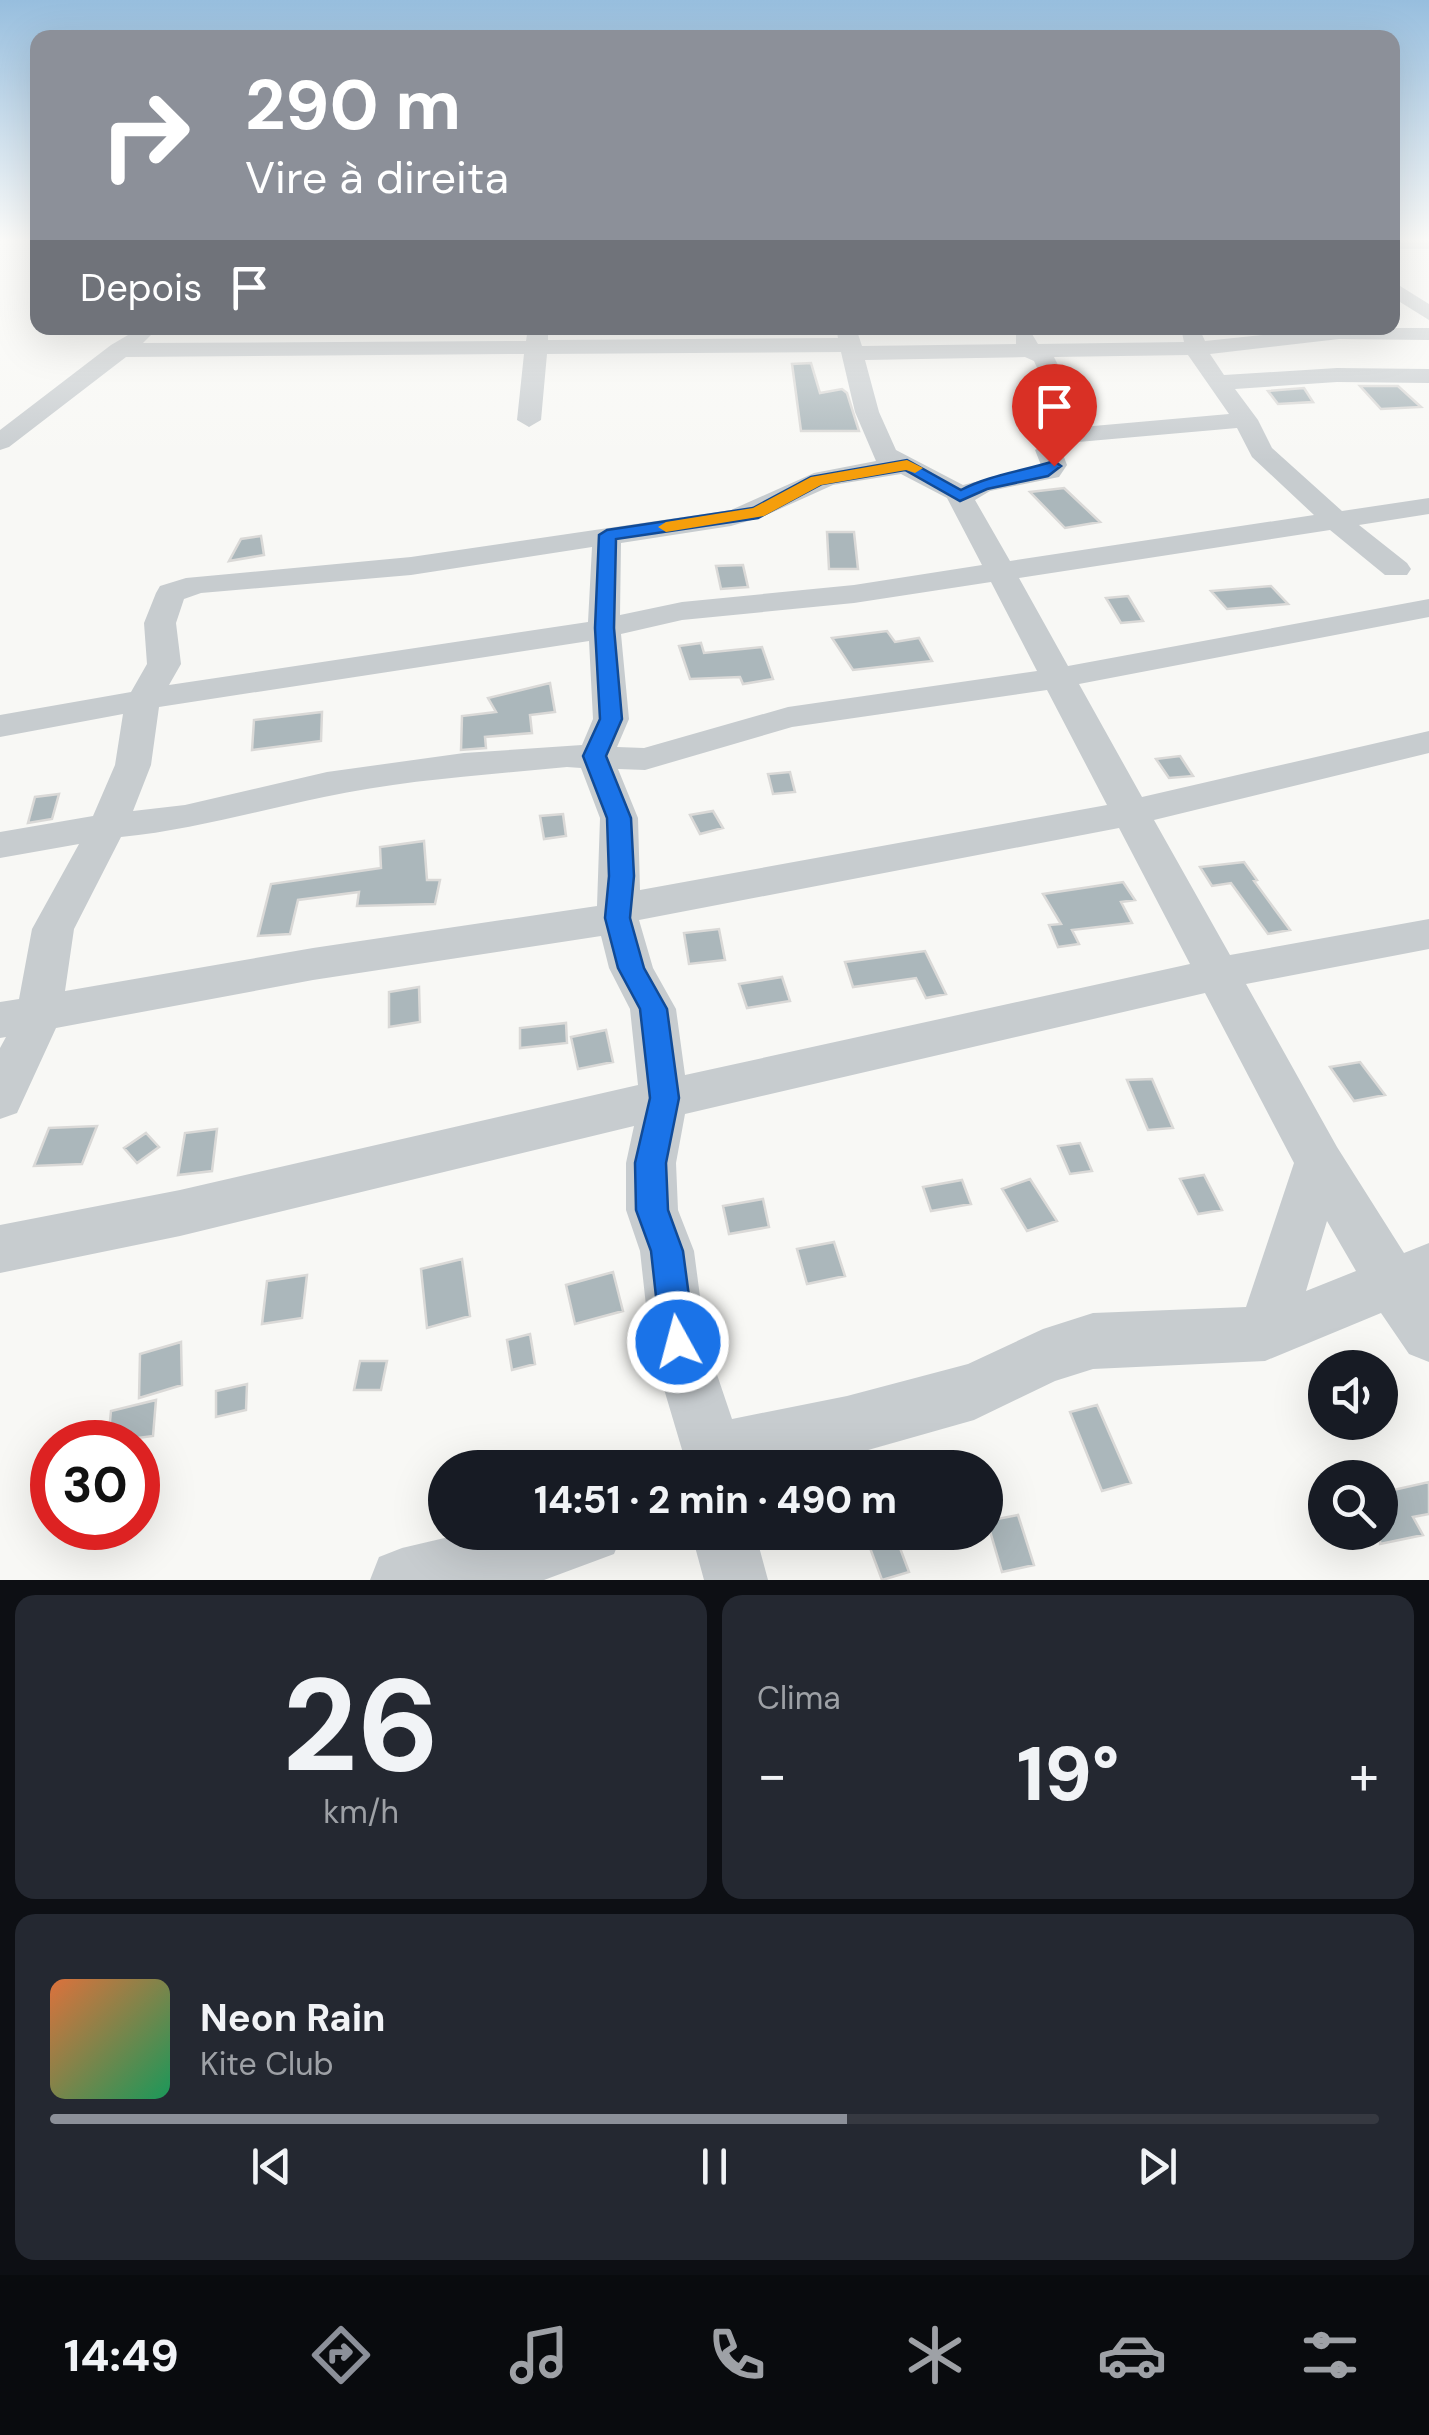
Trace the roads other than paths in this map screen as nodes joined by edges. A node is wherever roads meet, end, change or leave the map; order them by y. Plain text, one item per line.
1 (1400, 334) edge
2 (1429, 334) edge
3 (140, 335) edge
4 (357, 335) edge
5 (1022, 335) edge
6 (1282, 335) edge
7 (536, 338) edge
8 (1194, 338) edge
9 (849, 342) edge
10 (348, 349) junction
11 (118, 350) junction
12 (1031, 352) junction
13 (1429, 376) edge
14 (1218, 382) junction
15 (528, 420) dead end
16 (1246, 420) junction
17 (1072, 435) junction
18 (0, 442) edge
19 (907, 465) junction
20 (960, 496) junction
21 (1429, 508) edge
22 (1334, 520) junction
23 (607, 535) junction
24 (1396, 569) junction
25 (1001, 572) junction
26 (1429, 608) edge
27 (604, 628) junction
28 (1059, 678) junction
29 (143, 700) junction
30 (0, 726) edge
31 (1429, 742) edge
32 (594, 756) junction
33 (1129, 814) junction
34 (108, 826) junction
35 (0, 845) edge
36 (618, 913) junction
37 (1429, 934) edge
38 (1216, 974) junction
39 (20, 1017) edge
40 (664, 1098) junction
41 (0, 1099) edge
42 (1319, 1162) junction
43 (0, 1249) edge
44 (1410, 1275) edge
45 (1265, 1334) junction
46 (1429, 1336) edge
47 (710, 1450) edge
48 (752, 1450) edge
49 (521, 1550) edge
50 (727, 1550) edge
51 (402, 1580) edge
52 (736, 1580) edge

1 - 2 street
3 - 11 street
4 - 10 street
5 - 12 street
6 - 8 street
7 - 9 street
7 - 10 street
7 - 15 street
8 - 12 street
8 - 14 street
9 - 12 street
9 - 19 street
10 - 11 street
11 - 18 street
12 - 17 street
13 - 14 street
14 - 16 street
16 - 17 street
16 - 22 street
17 - 20 street
19 - 20 street
19 - 23 street
20 - 25 street
21 - 22 street
21 - 24 street
22 - 24 street
22 - 25 street
23 - 27 street
23 - 29 street
24 - 26 street
25 - 27 street
25 - 28 street
26 - 28 street
27 - 29 street
27 - 32 street
28 - 32 street
28 - 33 street
29 - 30 street
29 - 34 street
31 - 33 street
32 - 34 street
32 - 36 street
33 - 36 street
33 - 38 street
34 - 35 street
34 - 39 street
36 - 39 street
36 - 40 street
37 - 38 street
38 - 40 street
38 - 42 street
39 - 41 street
40 - 43 street
40 - 47 street
42 - 44 street
42 - 45 street
44 - 45 street
44 - 46 street
45 - 48 street
49 - 51 street
50 - 52 street

